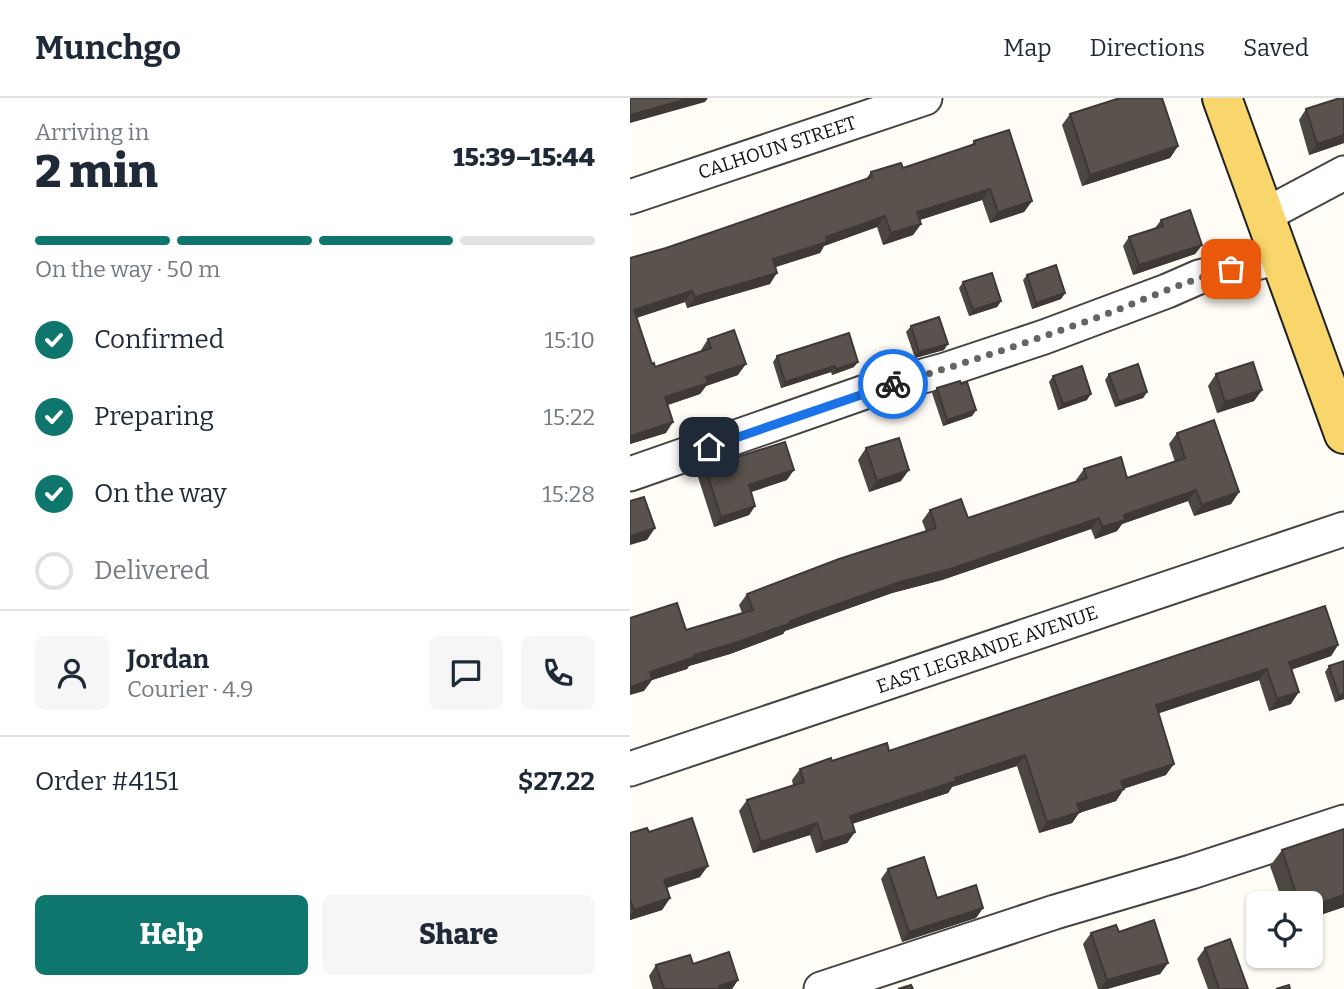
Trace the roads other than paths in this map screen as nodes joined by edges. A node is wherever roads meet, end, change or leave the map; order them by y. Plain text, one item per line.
1 (925, 98) edge
2 (1222, 98) edge
3 (1344, 173) edge
4 (630, 197) edge
5 (1265, 215) junction
6 (1280, 257) junction
7 (1344, 434) edge
8 (630, 474) edge
9 (1344, 529) edge
10 (630, 769) edge
11 (1344, 822) edge
12 (821, 989) edge

1 - 4 street, CALHOUN STREET
2 - 5 main road
3 - 5 street
5 - 6 main road
6 - 7 main road
6 - 8 street
9 - 10 street, EAST LEGRANDE AVENUE
11 - 12 street

